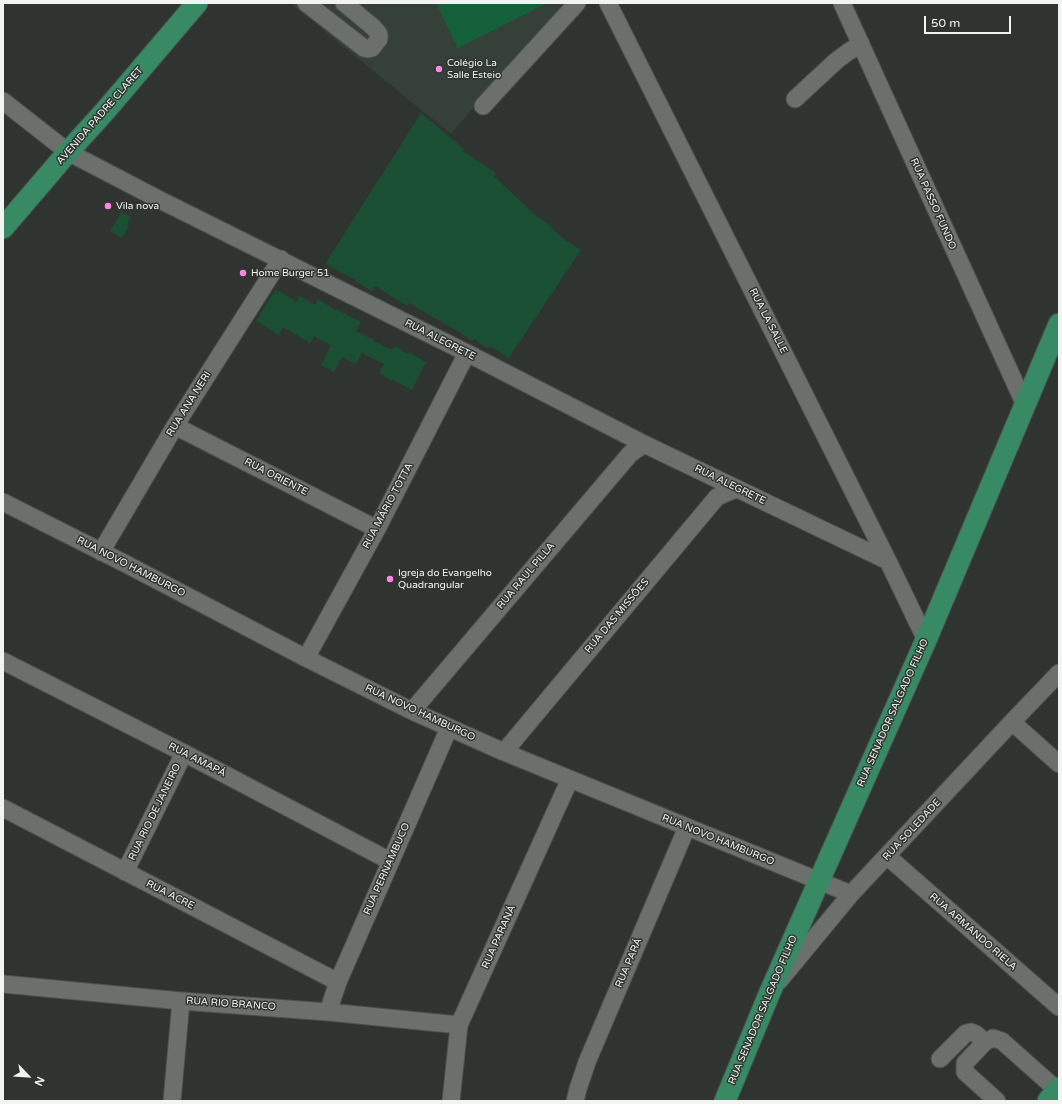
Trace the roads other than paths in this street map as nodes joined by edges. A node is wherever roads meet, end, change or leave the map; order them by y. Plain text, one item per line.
1 (196, 3) edge
2 (306, 3) edge
3 (344, 3) edge
4 (577, 3) edge
5 (608, 3) edge
6 (842, 3) edge
7 (861, 44) junction
8 (795, 99) dead end
9 (3, 101) edge
10 (483, 106) dead end
11 (68, 152) junction
12 (3, 228) edge
13 (281, 259) junction
14 (1059, 324) edge
15 (467, 353) junction
16 (1025, 405) junction
17 (175, 426) junction
18 (644, 444) junction
19 (736, 489) junction
20 (3, 502) edge
21 (377, 529) junction
22 (101, 552) junction
23 (888, 561) junction
24 (926, 640) junction
25 (306, 658) junction
26 (3, 661) edge
27 (1059, 673) edge
28 (412, 711) junction
29 (1012, 722) junction
30 (449, 728) junction
31 (504, 752) junction
32 (184, 753) junction
33 (1059, 764) edge
34 (570, 779) junction
35 (3, 808) edge
36 (687, 827) junction
37 (887, 856) junction
38 (390, 861) junction
39 (125, 872) junction
40 (819, 881) junction
41 (851, 894) junction
42 (338, 982) junction
43 (3, 984) edge
44 (770, 992) junction
45 (181, 1001) junction
46 (1059, 1007) edge
47 (328, 1012) junction
48 (459, 1026) junction
49 (985, 1042) junction
50 (940, 1060) dead end
51 (1055, 1093) edge
52 (172, 1101) edge
53 (451, 1101) edge
54 (574, 1101) edge
55 (725, 1101) edge
56 (997, 1101) edge

1 - 11 main road, AVENIDA PADRE CLARET
2 - 3 street
4 - 10 street
5 - 23 street, RUA LA SALLE
6 - 7 street, RUA PASSO FUNDO
7 - 8 street
7 - 16 street, RUA PASSO FUNDO
9 - 11 street, RUA ALEGRETE
11 - 12 main road, AVENIDA PADRE CLARET
11 - 13 street, RUA ALEGRETE
13 - 15 street, RUA ALEGRETE
13 - 17 street, RUA ANA NERI
14 - 16 main road, RUA SENADOR SALGADO FILHO
15 - 18 street, RUA ALEGRETE
15 - 21 street, RUA MÁRIO TOTTA
16 - 24 main road, RUA SENADOR SALGADO FILHO
17 - 21 street, RUA ORIENTE
17 - 22 street, RUA ANA NERI
18 - 19 street, RUA ALEGRETE
18 - 28 street, RUA RAUL PILLA
19 - 23 street, RUA ALEGRETE
19 - 31 street, RUA DAS MISSÕES
20 - 22 street, RUA NOVO HAMBURGO
21 - 25 street, RUA MÁRIO TOTTA
22 - 25 street, RUA NOVO HAMBURGO
23 - 24 street, RUA LA SALLE
24 - 40 main road, RUA SENADOR SALGADO FILHO
25 - 28 street, RUA NOVO HAMBURGO
26 - 32 street, RUA AMAPÁ
27 - 29 street, RUA SOLEDADE
28 - 30 street, RUA NOVO HAMBURGO
29 - 33 street
29 - 37 street, RUA SOLEDADE
30 - 31 street, RUA NOVO HAMBURGO
30 - 38 street, RUA PERNAMBUCO
31 - 34 street, RUA NOVO HAMBURGO
32 - 38 street, RUA AMAPÁ
32 - 39 street, RUA RIO DE JANEIRO
34 - 36 street, RUA NOVO HAMBURGO
34 - 48 street, RUA PARANÁ
35 - 39 street, RUA ACRE
36 - 40 street, RUA NOVO HAMBURGO
36 - 54 street, RUA PARÁ
37 - 41 street, RUA SOLEDADE
37 - 46 street, RUA ARMANDO RIELA
38 - 42 street, RUA PERNAMBUCO
39 - 42 street, RUA ACRE
40 - 41 street, RUA NOVO HAMBURGO
40 - 44 main road, RUA SENADOR SALGADO FILHO
41 - 44 street, RUA SOLEDADE
42 - 47 street, RUA PERNAMBUCO
43 - 45 street, RUA RIO BRANCO
44 - 55 main road, RUA SENADOR SALGADO FILHO
45 - 47 street, RUA RIO BRANCO
45 - 52 street
47 - 48 street, RUA RIO BRANCO
48 - 53 street, RUA PARANÁ
49 - 50 street
49 - 51 street
49 - 56 street

